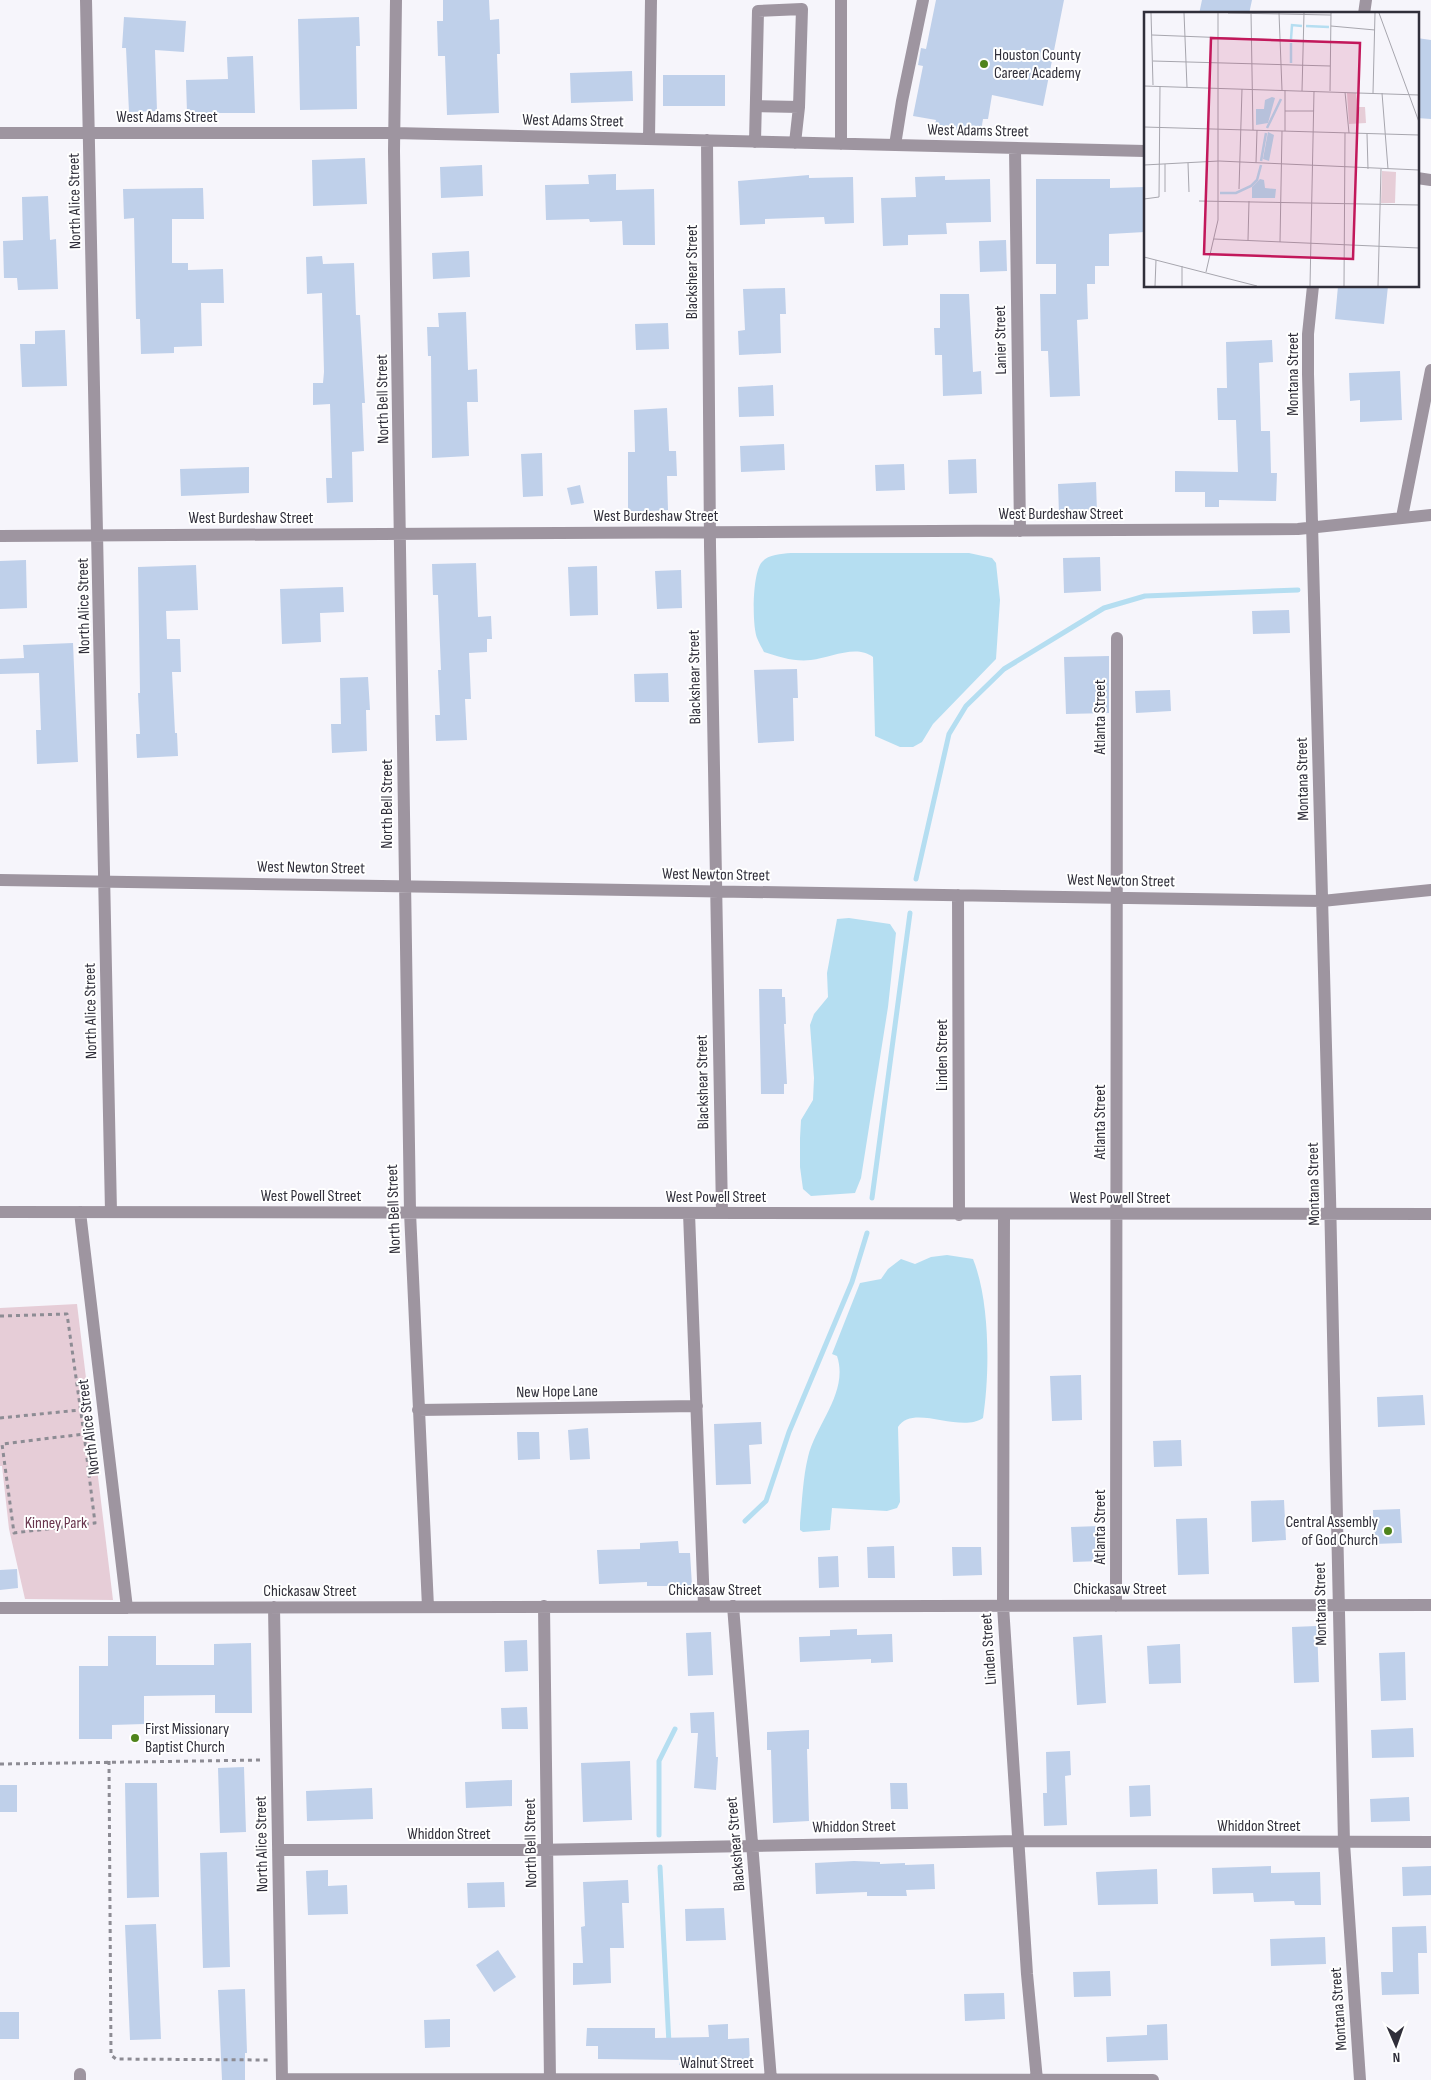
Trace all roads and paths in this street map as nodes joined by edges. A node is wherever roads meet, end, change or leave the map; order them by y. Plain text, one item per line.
1 (86, 0) edge
2 (396, 0) edge
3 (651, 0) edge
4 (841, 0) edge
5 (923, 0) edge
6 (802, 5) edge
7 (756, 106) junction
8 (799, 106) junction
9 (0, 132) edge
10 (90, 133) junction
11 (394, 133) junction
12 (649, 139) junction
13 (707, 140) junction
14 (756, 142) junction
15 (795, 142) junction
16 (841, 144) junction
17 (895, 145) junction
18 (1016, 148) junction
19 (1144, 151) edge
20 (1418, 178) edge
21 (1431, 180) edge
22 (1313, 288) edge
23 (1431, 370) edge
24 (1431, 516) edge
25 (1402, 517) junction
26 (1312, 529) junction
27 (1020, 531) junction
28 (710, 532) junction
29 (401, 533) junction
30 (0, 536) edge
31 (99, 536) junction
32 (1117, 638) dead end
33 (0, 880) edge
34 (105, 882) junction
35 (404, 886) junction
36 (1431, 890) edge
37 (715, 891) junction
38 (958, 895) junction
39 (1116, 897) junction
40 (1322, 901) junction
41 (0, 1212) edge
42 (80, 1212) junction
43 (111, 1212) junction
44 (410, 1212) junction
45 (689, 1213) junction
46 (722, 1213) junction
47 (959, 1214) junction
48 (1004, 1214) junction
49 (1116, 1214) junction
50 (1331, 1214) junction
51 (1431, 1214) edge
52 (0, 1316) edge
53 (697, 1406) junction
54 (80, 1410) junction
55 (418, 1410) junction
56 (0, 1418) edge
57 (84, 1434) junction
58 (1337, 1605) junction
59 (1431, 1605) edge
60 (544, 1606) junction
61 (704, 1606) junction
62 (733, 1606) junction
63 (1003, 1606) junction
64 (1116, 1606) junction
65 (274, 1607) junction
66 (428, 1607) junction
67 (0, 1608) edge
68 (127, 1608) junction
69 (276, 1760) junction
70 (109, 1761) junction
71 (0, 1764) edge
72 (1019, 1840) junction
73 (1431, 1842) edge
74 (1344, 1843) junction
75 (752, 1844) junction
76 (547, 1849) junction
77 (278, 1850) junction
78 (282, 2060) junction
79 (550, 2079) edge
80 (282, 2080) edge
81 (771, 2080) edge
82 (1036, 2080) edge
83 (1153, 2080) edge
84 (1360, 2080) edge

1 - 10 street, North Alice Street
2 - 11 street, North Bell Street
3 - 12 street
4 - 16 street
5 - 17 street
6 - 7 street
6 - 8 street
7 - 8 street
7 - 14 street
8 - 15 street
9 - 10 street, West Adams Street
10 - 11 street, West Adams Street
10 - 31 street, North Alice Street
11 - 12 street, West Adams Street
11 - 29 street, North Bell Street
12 - 13 street, West Adams Street
13 - 14 street, West Adams Street
13 - 28 street, Blackshear Street
14 - 15 street, West Adams Street
15 - 16 street, West Adams Street
16 - 17 street, West Adams Street
17 - 18 street, West Adams Street
18 - 19 street, West Adams Street
18 - 27 street, Lanier Street
20 - 21 street
22 - 26 street, Montana Street
23 - 25 street
24 - 25 street, West Burdeshaw Street
25 - 26 street, West Burdeshaw Street
26 - 27 street, West Burdeshaw Street
26 - 40 street, Montana Street
27 - 28 street, West Burdeshaw Street
28 - 29 street, West Burdeshaw Street
28 - 37 street, Blackshear Street
29 - 31 street, West Burdeshaw Street
29 - 35 street, North Bell Street
30 - 31 street, West Burdeshaw Street
31 - 34 street, North Alice Street
32 - 39 street, Atlanta Street
33 - 34 street, West Newton Street
34 - 35 street, West Newton Street
34 - 43 street, North Alice Street
35 - 37 street, West Newton Street
35 - 44 street, North Bell Street
36 - 40 street, West Newton Street
37 - 38 street, West Newton Street
37 - 46 street, Blackshear Street
38 - 39 street, West Newton Street
38 - 47 street, Linden Street
39 - 40 street, West Newton Street
39 - 49 street, Atlanta Street
40 - 50 street, Montana Street
41 - 42 street, West Powell Street
42 - 43 street, West Powell Street
42 - 68 street, North Alice Street
43 - 44 street, West Powell Street
44 - 45 street, West Powell Street
44 - 55 street, North Bell Street
45 - 46 street, West Powell Street
45 - 53 street
46 - 47 street, West Powell Street
47 - 48 street, West Powell Street
48 - 49 street, West Powell Street
48 - 63 street, Linden Street
49 - 50 street, West Powell Street
49 - 64 street, Atlanta Street
50 - 51 street, West Powell Street
50 - 58 street, Montana Street
52 - 54 path
53 - 55 street, New Hope Lane
53 - 61 street
54 - 56 path
54 - 57 path
55 - 66 street, North Bell Street
57 - 57 path
58 - 59 street, Chickasaw Street
58 - 64 street, Chickasaw Street
58 - 74 street, Montana Street
60 - 61 street, Chickasaw Street
60 - 66 street, Chickasaw Street
60 - 76 street, North Bell Street
61 - 62 street, Chickasaw Street
62 - 63 street, Chickasaw Street
62 - 75 street, Blackshear Street
63 - 64 street, Chickasaw Street
63 - 72 street, Linden Street
65 - 66 street, Chickasaw Street
65 - 68 street, Chickasaw Street
65 - 69 street, North Alice Street
67 - 68 street, Chickasaw Street
69 - 70 path
69 - 77 street, North Alice Street
70 - 71 path
70 - 78 path
72 - 74 street, Whiddon Street
72 - 75 street, Whiddon Street
72 - 82 street, Linden Street
73 - 74 street, Whiddon Street
74 - 84 street, Montana Street
75 - 76 street, Whiddon Street
75 - 81 street, Blackshear Street
76 - 77 street, Whiddon Street
76 - 79 street, North Bell Street
77 - 78 street, North Alice Street
78 - 80 street, North Alice Street
79 - 80 street, Walnut Street
79 - 81 street, Walnut Street
81 - 82 street, Walnut Street
82 - 83 street, Walnut Street

